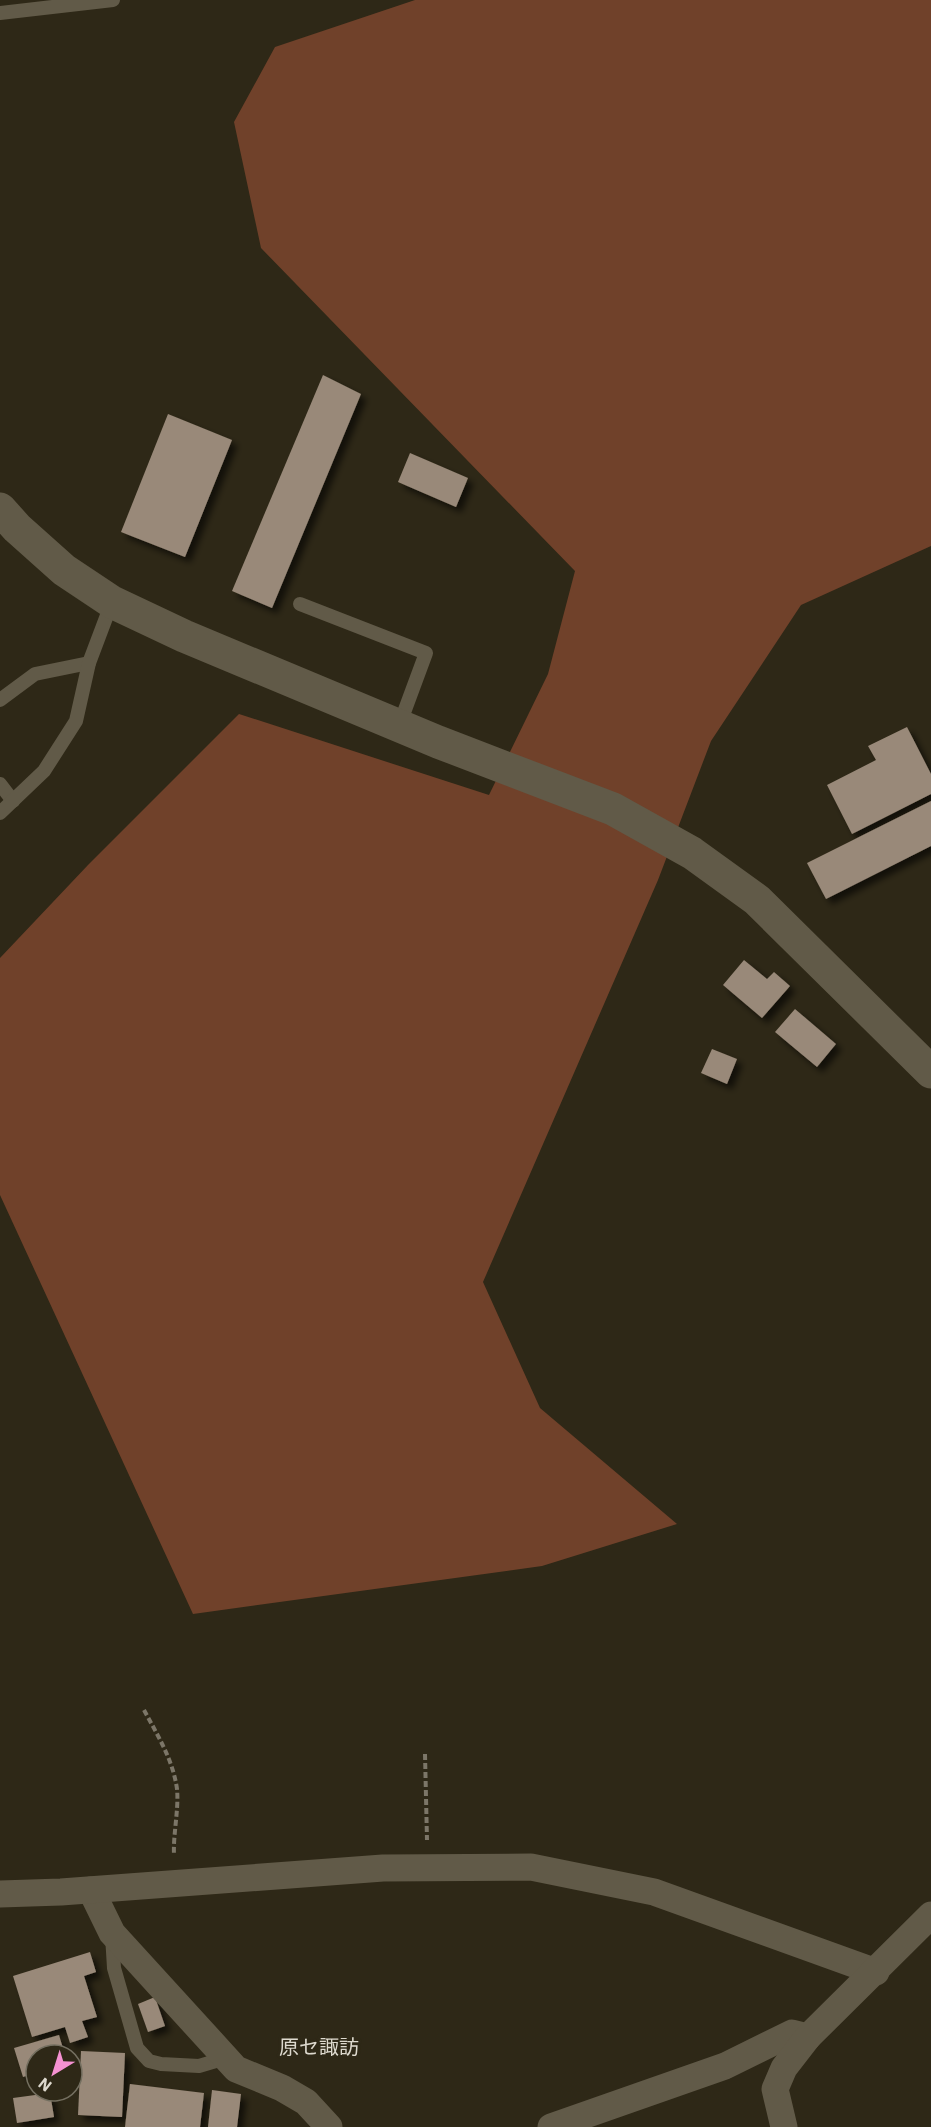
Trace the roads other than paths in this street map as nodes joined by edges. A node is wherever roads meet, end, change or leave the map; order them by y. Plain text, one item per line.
1 (113, 0) edge
2 (0, 13) edge
3 (0, 509) edge
4 (112, 602) junction
5 (300, 604) dead end
6 (89, 663) junction
7 (0, 700) edge
8 (399, 726) junction
9 (0, 784) edge
10 (13, 801) junction
11 (0, 813) edge
12 (931, 1072) edge
13 (91, 1890) junction
14 (0, 1894) edge
15 (931, 1915) edge
16 (112, 1933) junction
17 (876, 1972) junction
18 (808, 2037) junction
19 (226, 2058) junction
20 (329, 2127) edge
21 (551, 2127) edge
22 (784, 2127) edge

1 - 2 lane
3 - 4 street
4 - 6 lane
4 - 8 street
5 - 8 lane
6 - 7 lane
6 - 10 lane
8 - 12 street
9 - 10 lane
10 - 11 lane
13 - 14 street
13 - 16 street
13 - 17 street
15 - 17 street
16 - 19 street
16 - 19 lane
17 - 18 street
18 - 21 street
18 - 22 street
19 - 20 street

